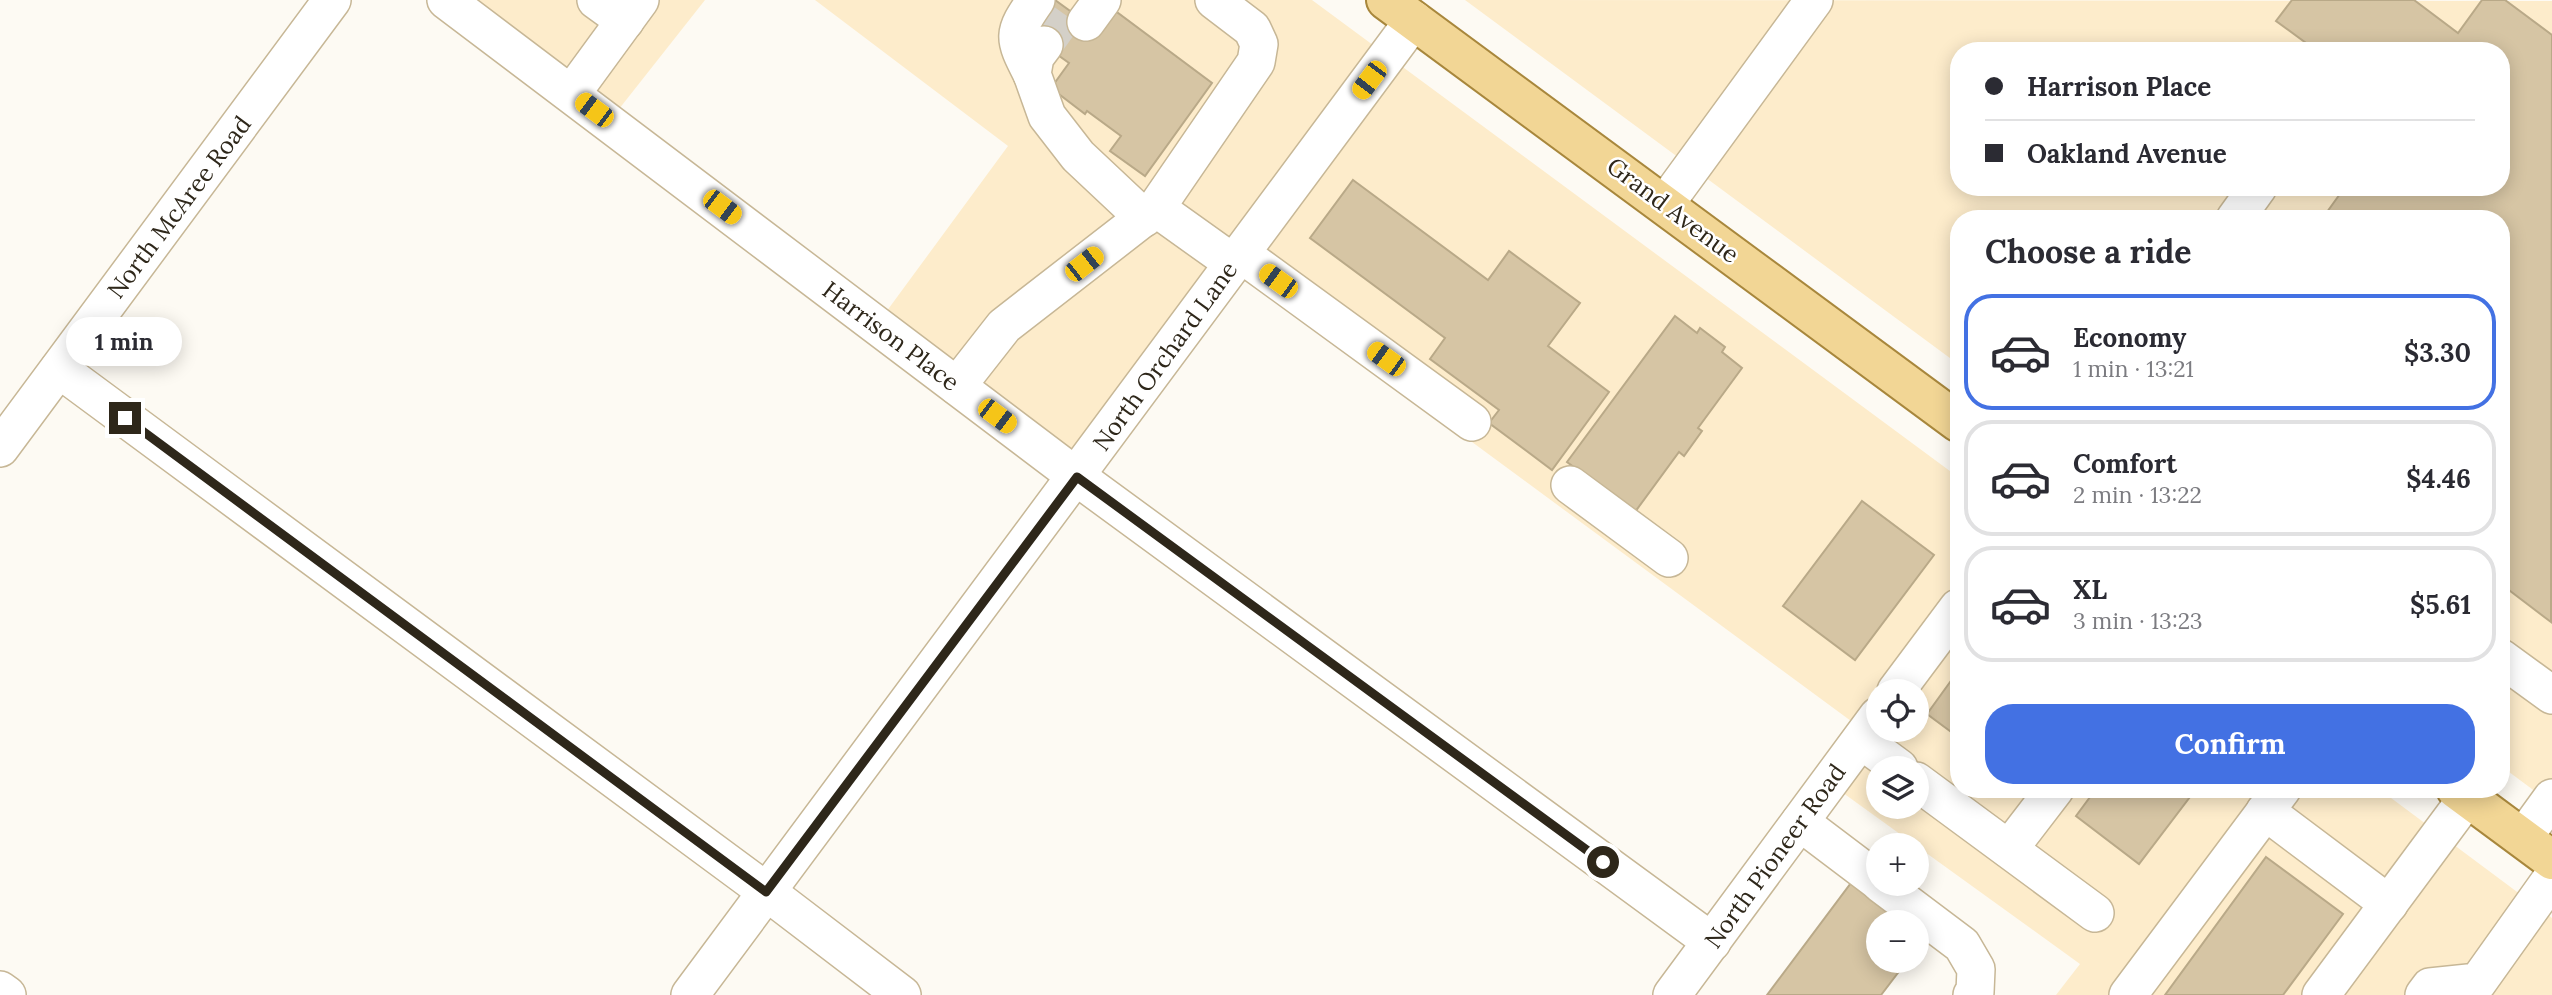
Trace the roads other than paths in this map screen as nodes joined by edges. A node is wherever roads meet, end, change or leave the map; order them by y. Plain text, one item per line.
1 (332, 0) edge
2 (446, 0) edge
3 (596, 0) edge
4 (1213, 0) edge
5 (1814, 0) edge
6 (1074, 6) edge
7 (1400, 10) edge
8 (633, 11) edge
9 (572, 93) junction
10 (1665, 204) junction
11 (1150, 213) junction
12 (1237, 258) junction
13 (59, 369) junction
14 (957, 386) junction
15 (1950, 416) edge
16 (1472, 422) dead end
17 (0, 448) edge
18 (1077, 477) junction
19 (1570, 485) dead end
20 (1669, 558) dead end
21 (1950, 619) edge
22 (2510, 665) edge
23 (1905, 679) edge
24 (2552, 695) edge
25 (1866, 732) edge
26 (1929, 791) edge
27 (2552, 797) edge
28 (2048, 798) edge
29 (2458, 798) edge
30 (2467, 798) edge
31 (2273, 800) edge
32 (1800, 822) junction
33 (2009, 849) junction
34 (2538, 849) edge
35 (1866, 872) edge
36 (2552, 878) edge
37 (766, 892) junction
38 (1897, 896) edge
39 (2389, 904) junction
40 (2095, 913) dead end
41 (1712, 942) junction
42 (2487, 989) edge
43 (0, 990) edge
44 (7, 995) edge
45 (690, 995) edge
46 (902, 995) edge
47 (1672, 995) edge
48 (1972, 995) edge
49 (2128, 995) edge
50 (2321, 995) edge
51 (2424, 995) edge

1 - 13 street, North McAree Road
2 - 9 street, Harrison Place
3 - 8 street
4 - 11 street
5 - 10 street
6 - 11 street
7 - 10 main road, Grand Avenue
7 - 12 street, North Orchard Lane
8 - 9 street
9 - 14 street, Harrison Place
10 - 15 main road, Grand Avenue
11 - 12 street
11 - 14 street
12 - 16 street
12 - 18 street, North Orchard Lane
13 - 17 street, North McAree Road
13 - 37 street
14 - 18 street, Harrison Place
18 - 37 street, North Orchard Lane
18 - 41 street, Harrison Place
19 - 20 street
21 - 23 street
22 - 24 street
25 - 32 street, North Pioneer Road
26 - 33 street
27 - 34 street
28 - 33 street
29 - 39 street
30 - 34 main road
31 - 39 street
31 - 49 street
32 - 35 street
32 - 41 street, North Pioneer Road
33 - 40 street
36 - 42 street
37 - 45 street, North Orchard Lane
37 - 46 street
38 - 48 street
39 - 50 street
41 - 47 street, North Pioneer Road
42 - 51 street
43 - 44 street

